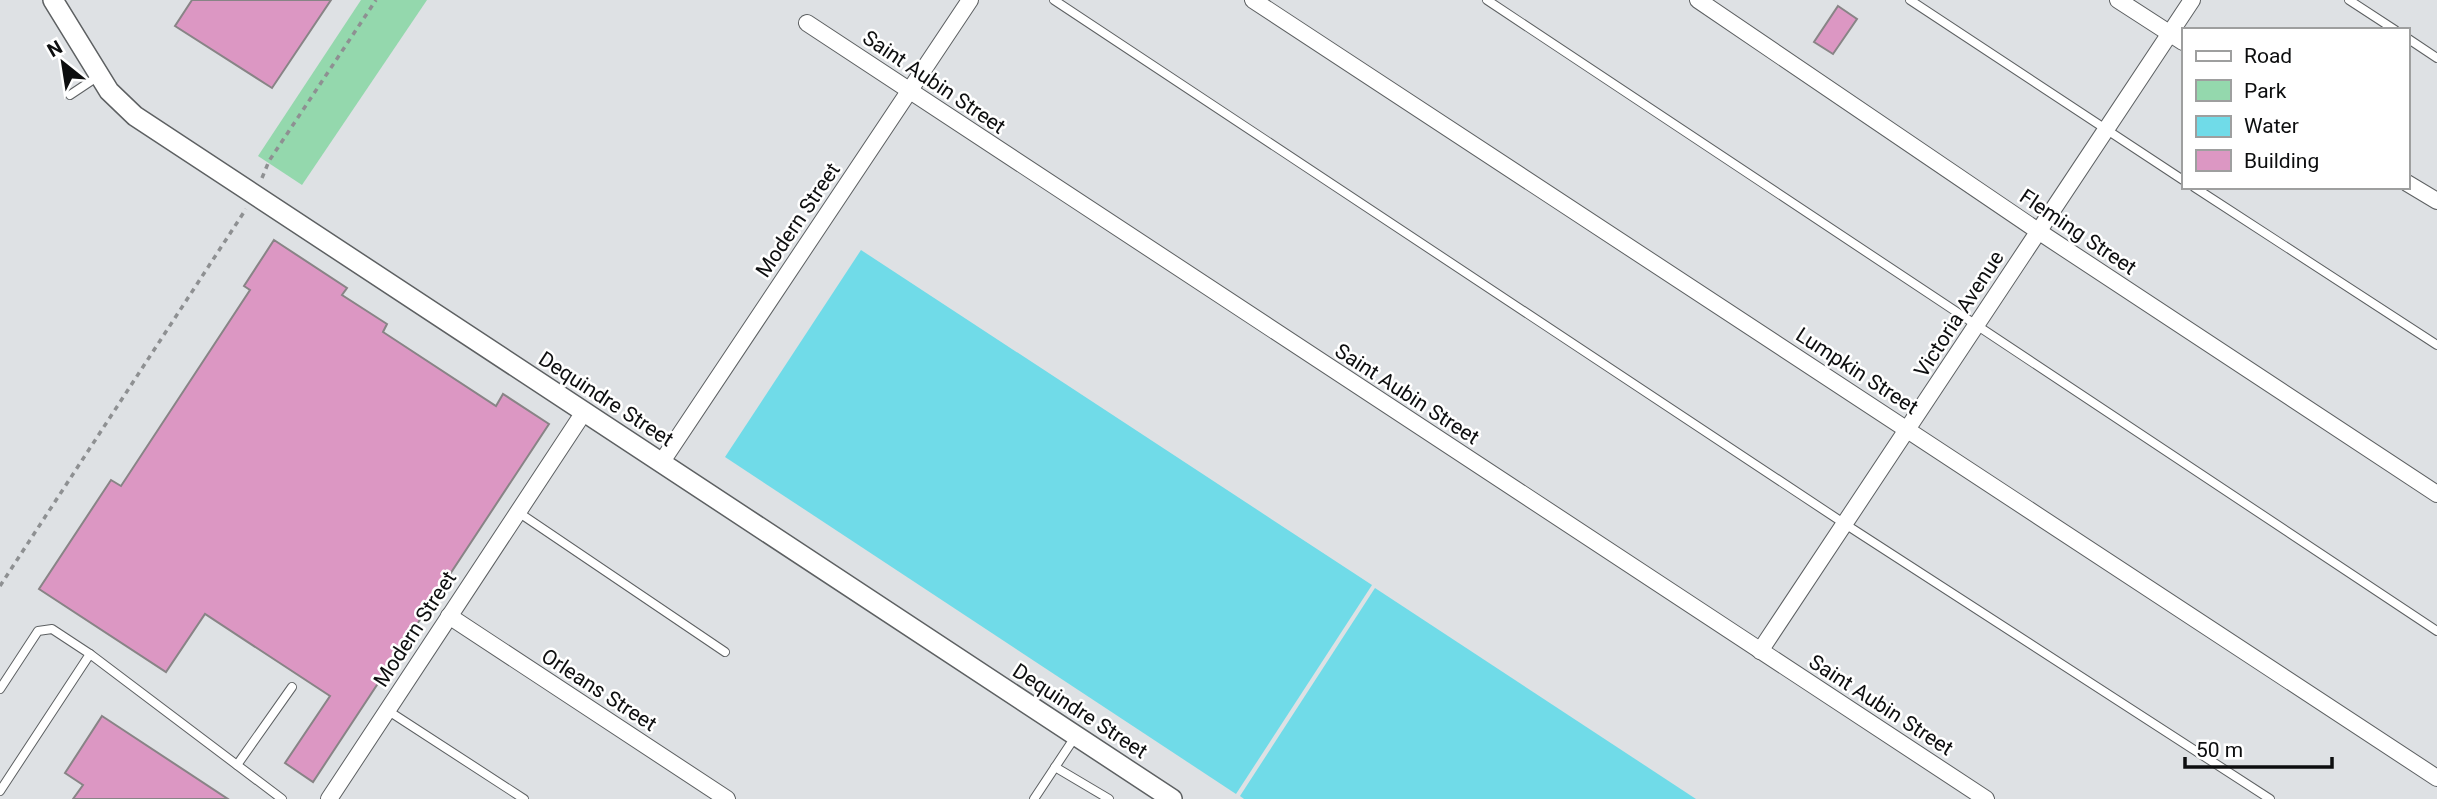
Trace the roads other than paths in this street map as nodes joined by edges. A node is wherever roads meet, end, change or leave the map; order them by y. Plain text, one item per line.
1 (53, 0) edge
2 (970, 0) edge
3 (1054, 0) edge
4 (1253, 0) edge
5 (1488, 0) edge
6 (1698, 0) edge
7 (1910, 0) edge
8 (2118, 0) edge
9 (2192, 0) edge
10 (2349, 0) edge
11 (807, 23) dead end
12 (2392, 28) edge
13 (2176, 38) edge
14 (2409, 39) edge
15 (2437, 58) edge
16 (100, 75) junction
17 (909, 92) junction
18 (70, 95) dead end
19 (2106, 130) junction
20 (2182, 179) edge
21 (2409, 184) edge
22 (2197, 189) edge
23 (2437, 201) edge
24 (2038, 232) junction
25 (1976, 325) junction
26 (2437, 345) edge
27 (584, 412) junction
28 (1907, 430) junction
29 (661, 463) junction
30 (2437, 494) edge
31 (518, 512) junction
32 (1845, 524) junction
33 (449, 616) junction
34 (2437, 631) edge
35 (1760, 651) junction
36 (725, 652) dead end
37 (90, 654) junction
38 (292, 687) dead end
39 (0, 689) edge
40 (387, 710) junction
41 (1076, 736) junction
42 (237, 765) junction
43 (1055, 768) junction
44 (2437, 778) edge
45 (0, 791) edge
46 (282, 799) edge
47 (329, 799) edge
48 (524, 799) edge
49 (727, 799) edge
50 (1034, 799) edge
51 (1109, 799) edge
52 (1172, 799) edge
53 (1986, 799) edge
54 (2270, 799) edge

1 - 16 street, Dequindre Street
2 - 17 street, Modern Street
3 - 32 lane
4 - 28 street, Lumpkin Street
5 - 25 lane
6 - 24 street, Fleming Street
7 - 19 lane
8 - 13 street
9 - 13 street, Victoria Avenue
10 - 12 lane
11 - 17 street, Saint Aubin Street
13 - 19 street, Victoria Avenue
14 - 15 lane
16 - 18 lane
16 - 27 street, Dequindre Street
17 - 29 street, Modern Street
17 - 35 street, Saint Aubin Street
19 - 20 lane
19 - 24 street, Victoria Avenue
21 - 23 street
22 - 26 lane
24 - 25 street, Victoria Avenue
24 - 30 street, Fleming Street
25 - 28 street, Victoria Avenue
25 - 34 lane
27 - 29 street, Dequindre Street
27 - 31 street, Modern Street
28 - 32 street, Victoria Avenue
28 - 44 street, Lumpkin Street
29 - 41 street, Dequindre Street
31 - 33 street, Modern Street
31 - 36 lane
32 - 35 street, Victoria Avenue
32 - 54 lane
33 - 40 street, Modern Street
33 - 49 street, Orleans Street
35 - 53 street, Saint Aubin Street
37 - 39 lane
37 - 42 lane
37 - 45 lane
38 - 42 lane
40 - 47 street, Modern Street
40 - 48 lane
41 - 43 lane
41 - 52 street, Dequindre Street
42 - 46 lane
43 - 50 lane
43 - 51 lane

